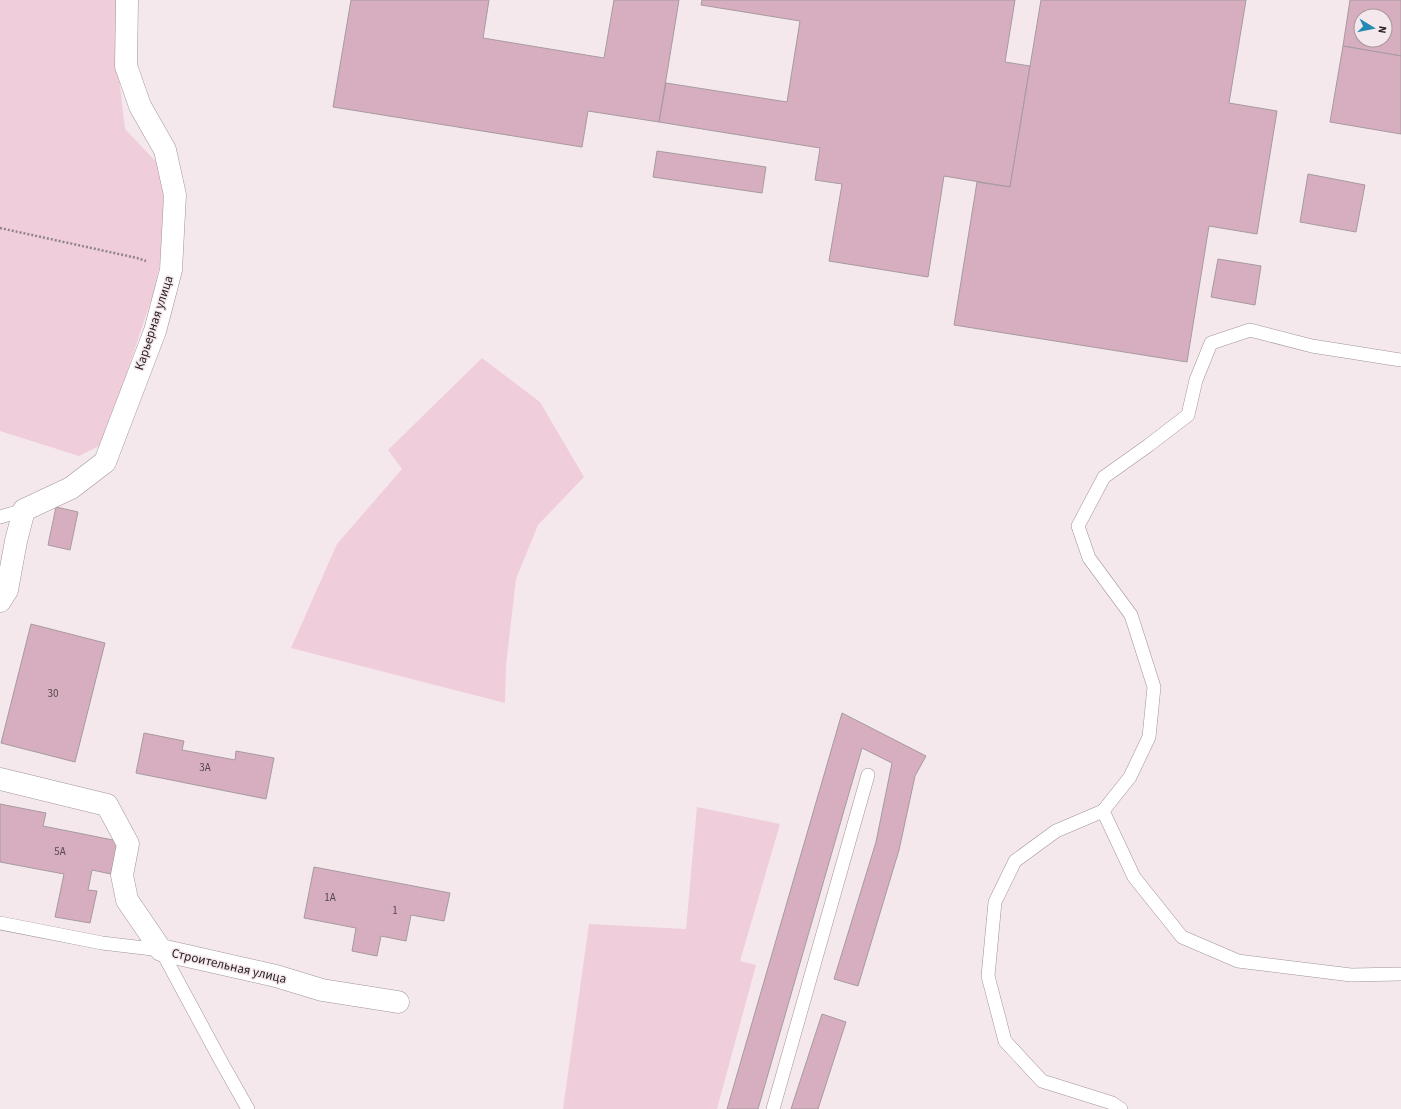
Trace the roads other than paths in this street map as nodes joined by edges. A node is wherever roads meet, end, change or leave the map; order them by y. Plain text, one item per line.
1 (127, 0) edge
2 (1401, 360) edge
3 (24, 510) junction
4 (0, 517) edge
5 (0, 601) edge
6 (868, 775) dead end
7 (0, 779) edge
8 (1103, 811) junction
9 (0, 923) edge
10 (161, 950) junction
11 (1401, 974) edge
12 (398, 1002) dead end
13 (248, 1109) edge
14 (773, 1109) edge
15 (1120, 1109) edge

1 - 3 street, Карьерная улица
2 - 8 lane
3 - 4 lane
3 - 5 street
6 - 14 lane
7 - 10 street, Строительная улица
8 - 11 lane
8 - 15 lane
9 - 10 lane
10 - 12 street, Строительная улица
10 - 13 lane

